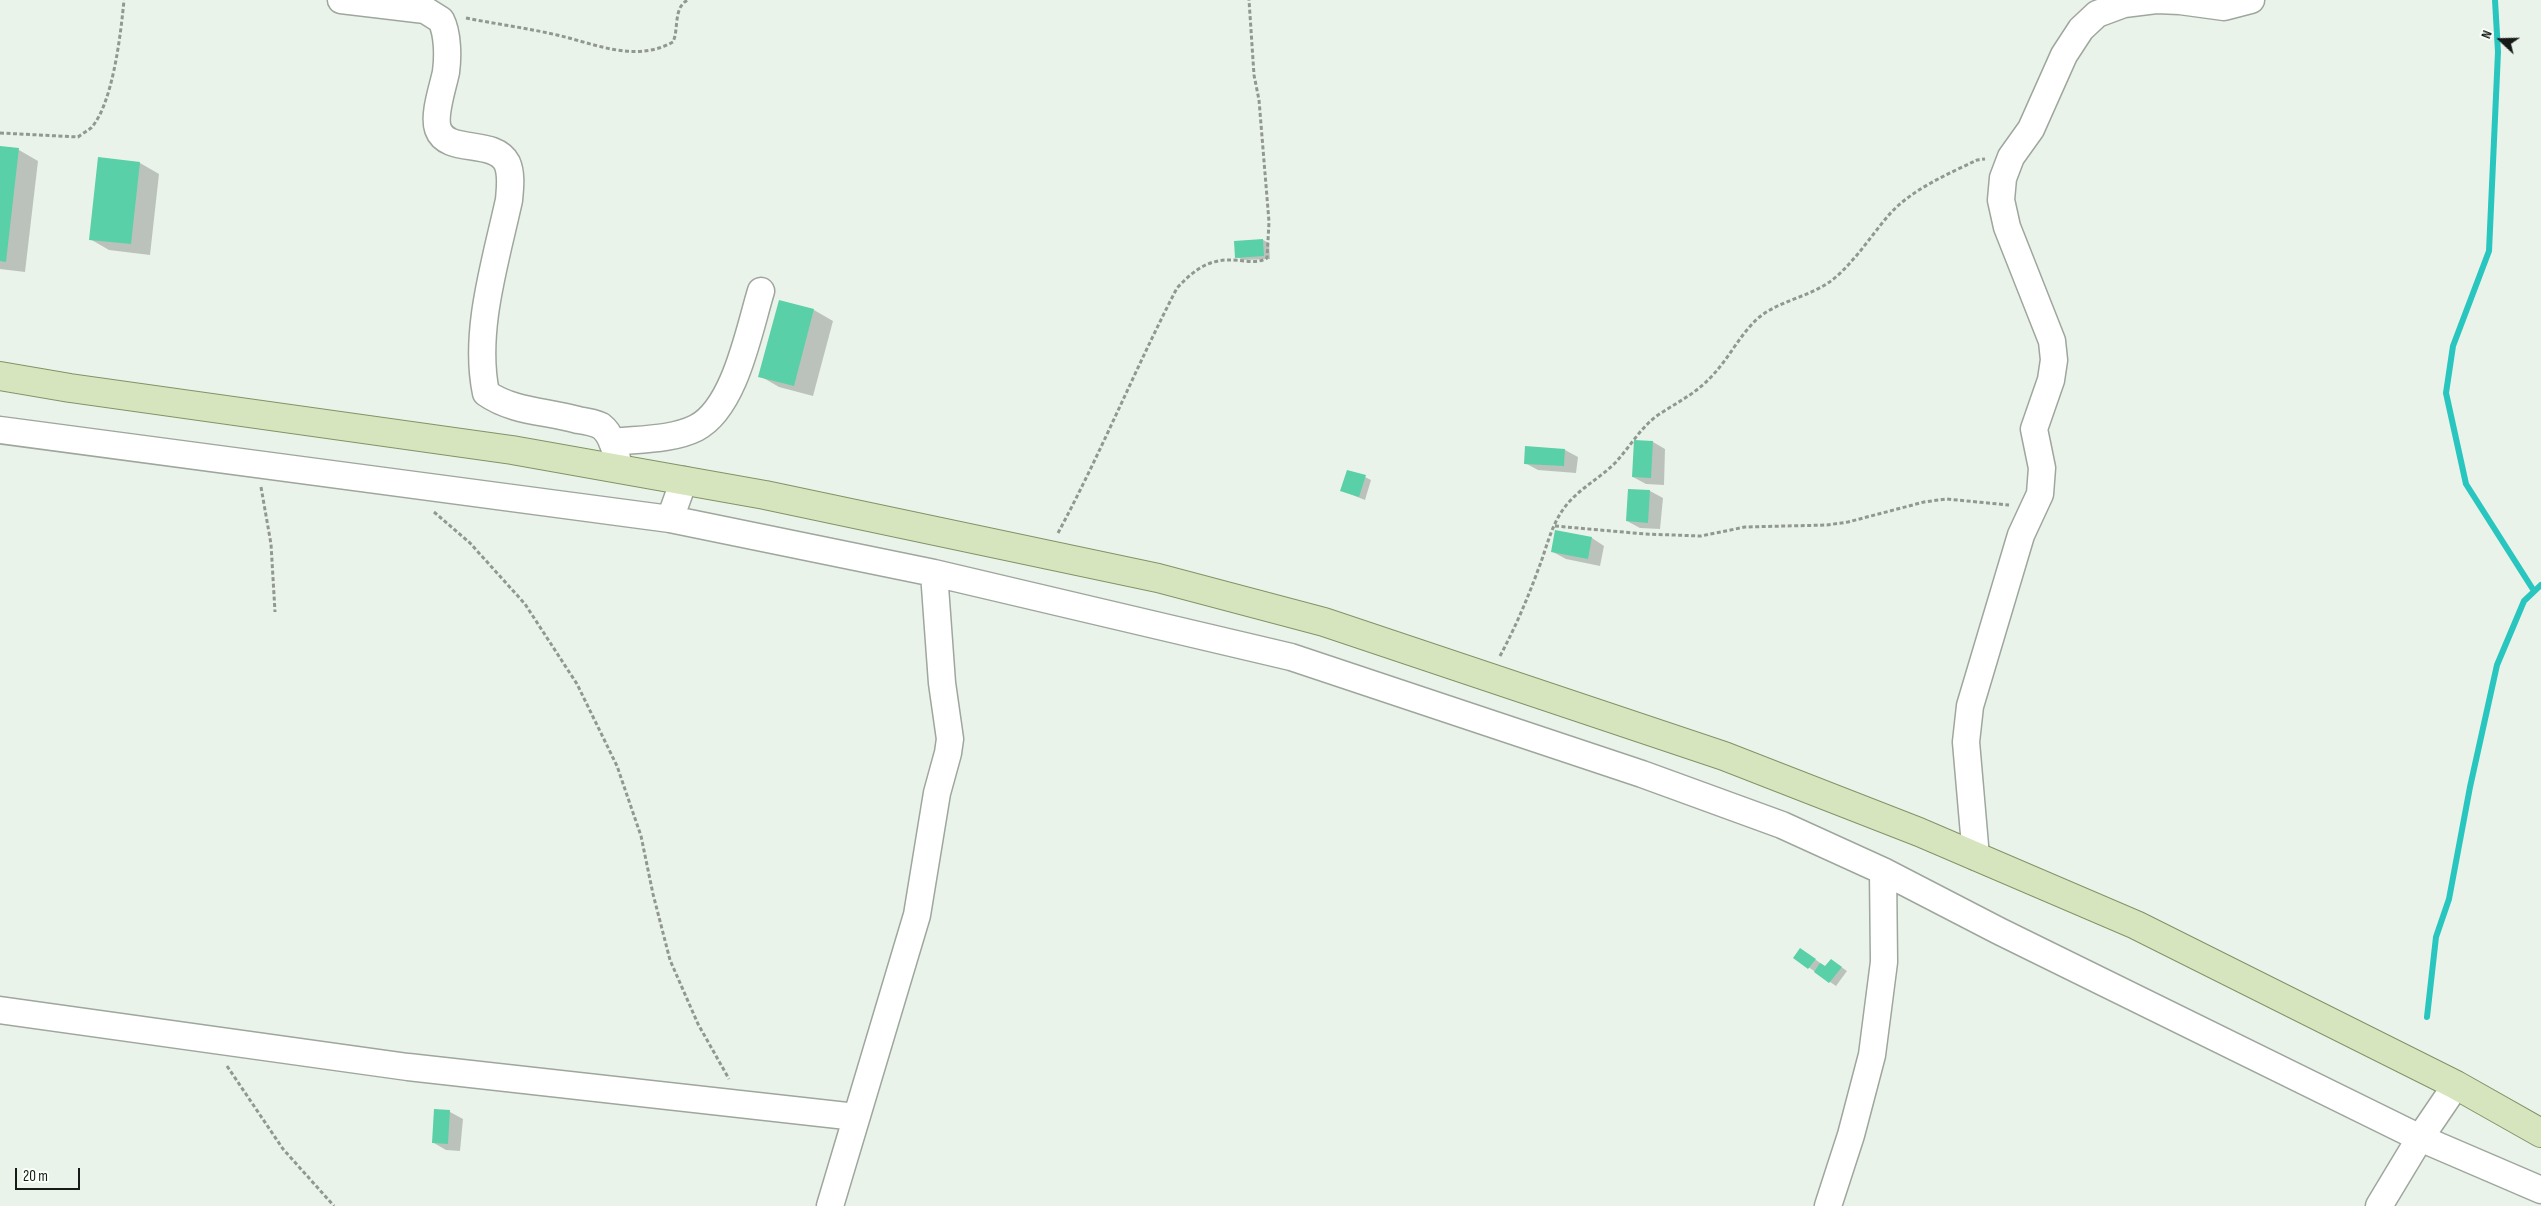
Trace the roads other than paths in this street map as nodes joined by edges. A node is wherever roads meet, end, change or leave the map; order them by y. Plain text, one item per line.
1 (341, 0) edge
2 (2252, 0) edge
3 (761, 291) dead end
4 (0, 376) edge
5 (0, 430) edge
6 (612, 442) junction
7 (619, 468) junction
8 (684, 480) junction
9 (670, 519) junction
10 (934, 573) junction
11 (1976, 857) junction
12 (1883, 871) junction
13 (0, 1010) edge
14 (2456, 1086) junction
15 (856, 1117) junction
16 (2541, 1133) edge
17 (2420, 1138) junction
18 (2541, 1190) edge
19 (830, 1206) edge
20 (1828, 1206) edge
21 (2379, 1206) edge

1 - 6 street
2 - 11 street
3 - 6 street
4 - 7 main road
5 - 9 street
6 - 7 street
7 - 8 main road
8 - 9 street
8 - 11 main road
9 - 10 street
10 - 12 street
10 - 15 street
11 - 14 main road
12 - 17 street
12 - 20 street
13 - 15 street
14 - 16 main road
14 - 17 street
15 - 19 street
17 - 18 street
17 - 21 street

